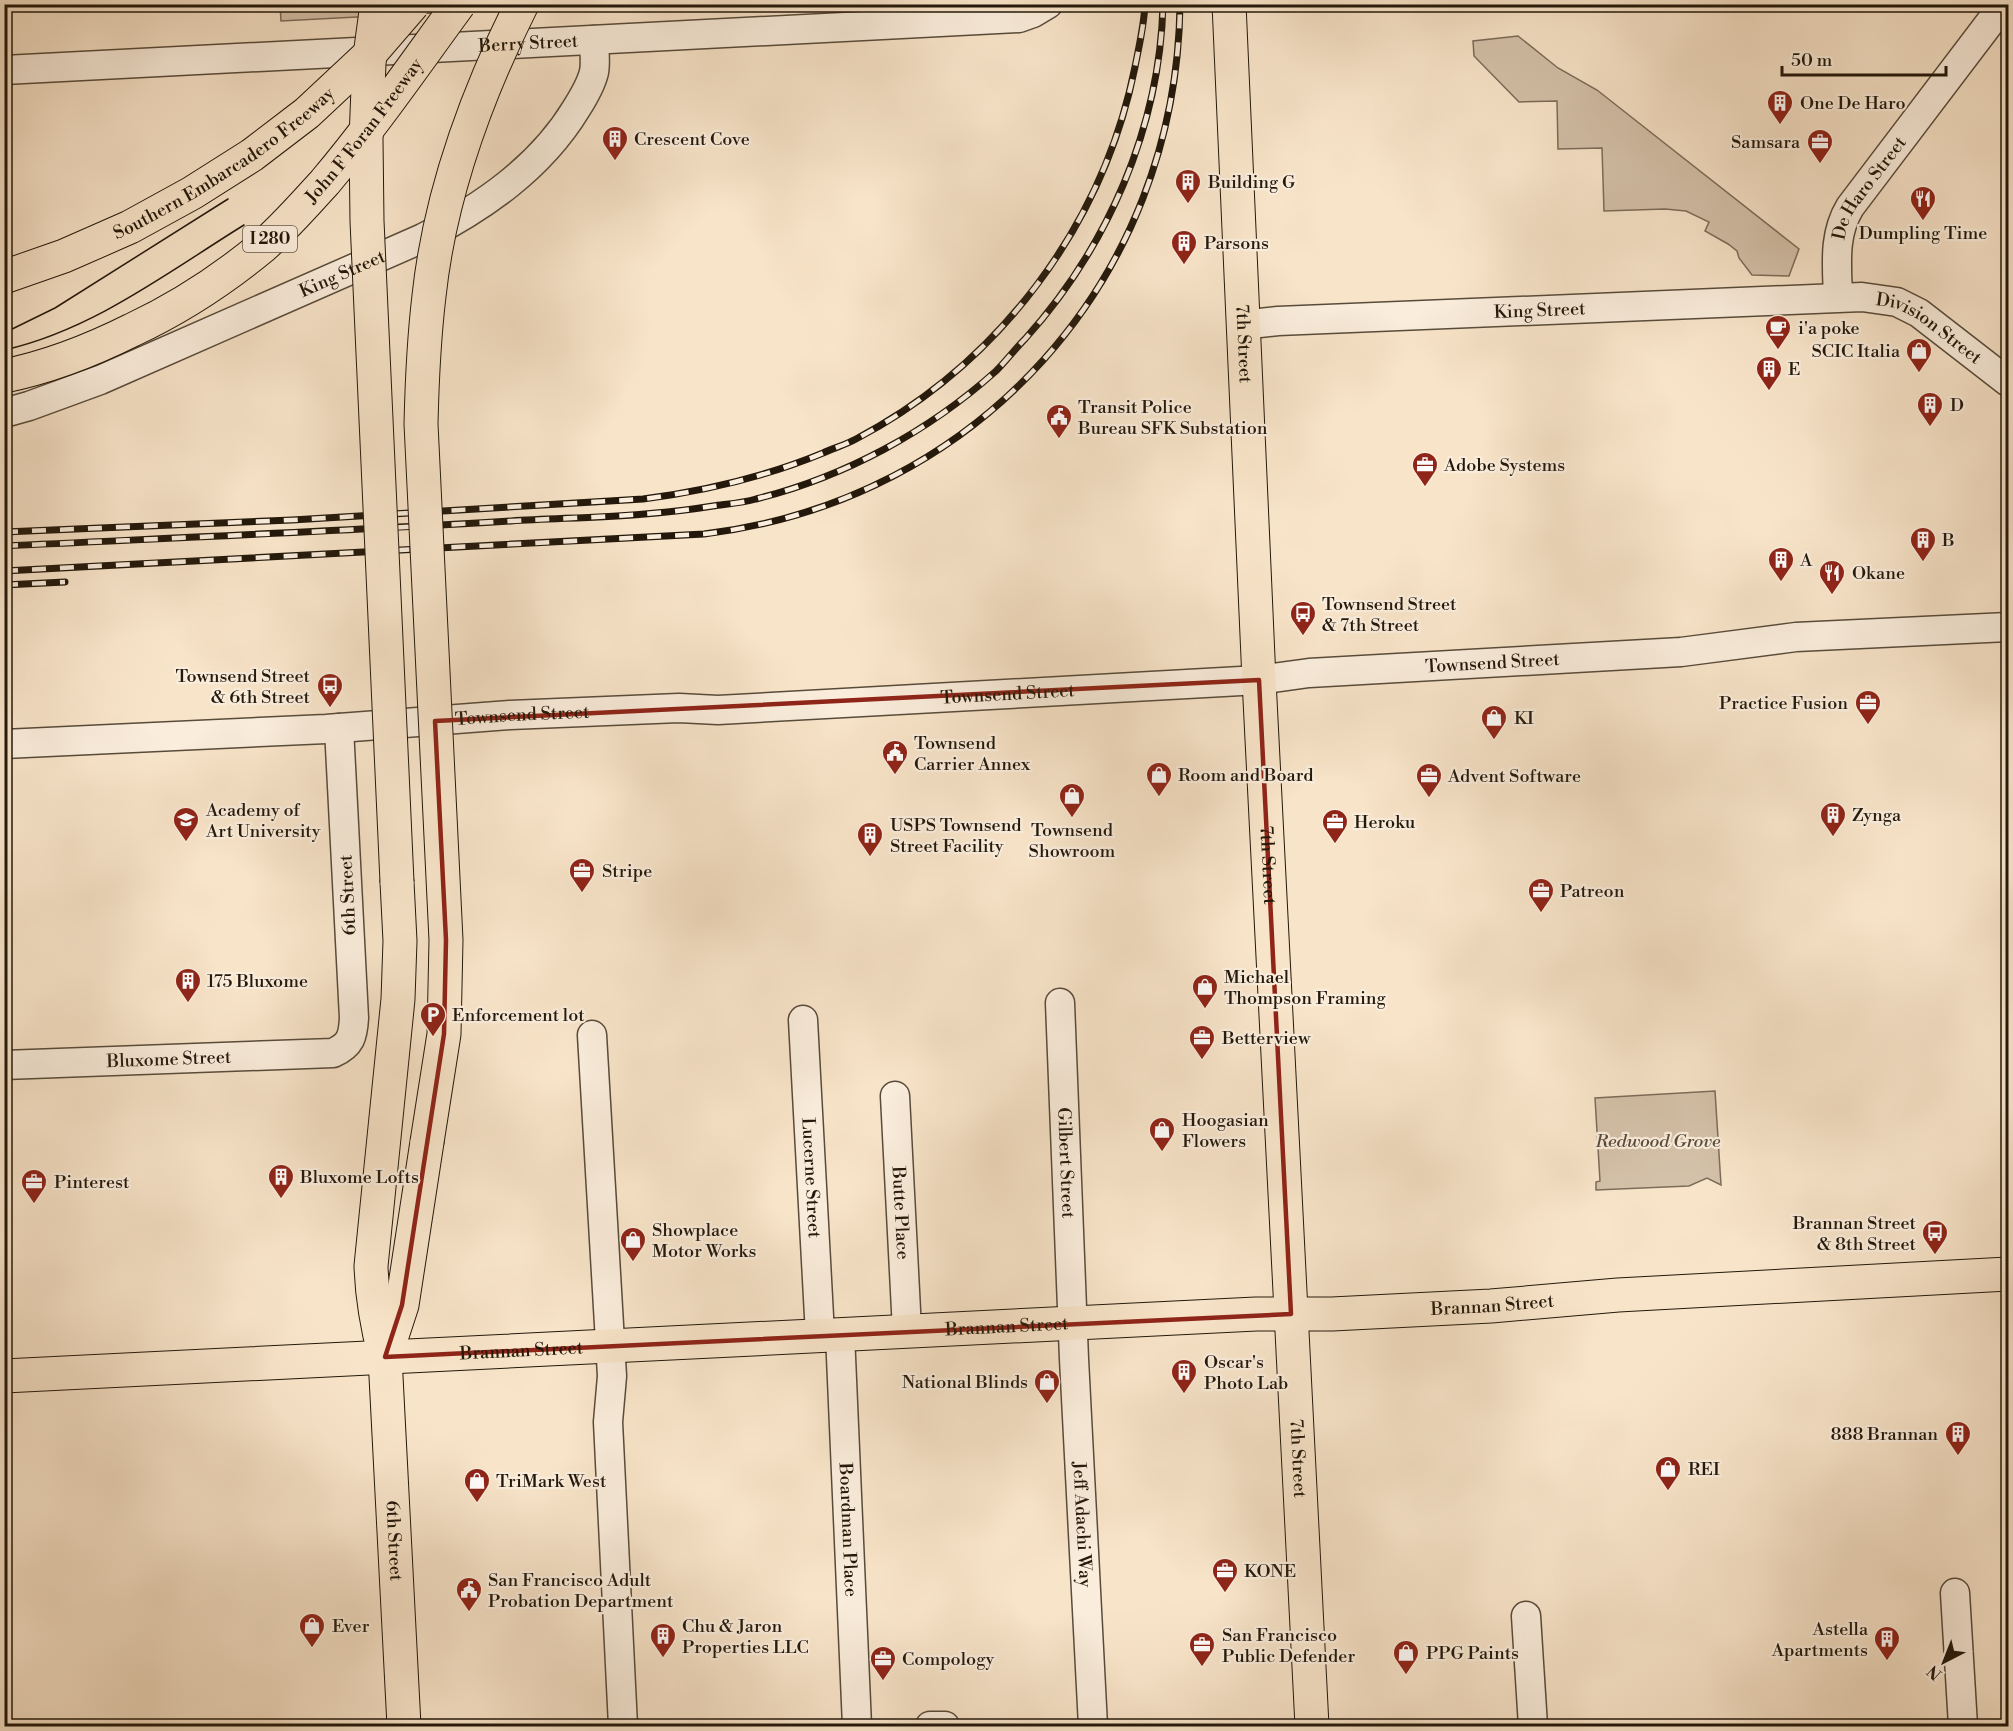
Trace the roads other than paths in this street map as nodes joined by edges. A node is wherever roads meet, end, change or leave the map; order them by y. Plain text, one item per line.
1 (377, 4) edge
2 (413, 4) edge
3 (459, 4) edge
4 (522, 4) edge
5 (1048, 4) edge
6 (1229, 4) edge
7 (2004, 4) edge
8 (594, 40) junction
9 (4, 70) edge
10 (4, 277) edge
11 (1838, 297) junction
12 (1242, 325) junction
13 (4, 376) edge
14 (2008, 382) edge
15 (4, 413) edge
16 (2008, 627) edge
17 (1259, 680) junction
18 (339, 739) junction
19 (4, 744) edge
20 (1060, 1003) dead end
21 (803, 1020) dead end
22 (592, 1035) dead end
23 (333, 1053) joint
24 (4, 1065) edge
25 (895, 1096) dead end
26 (2008, 1275) edge
27 (1291, 1314) junction
28 (1072, 1323) junction
29 (907, 1330) junction
30 (830, 1335) junction
31 (610, 1345) junction
32 (386, 1357) junction
33 (4, 1376) edge
34 (1955, 1593) dead end
35 (1526, 1616) dead end
36 (404, 1726) edge
37 (623, 1726) edge
38 (857, 1726) edge
39 (1093, 1726) edge
40 (1312, 1726) edge
41 (1533, 1726) edge
42 (1964, 1726) edge

1 - 32 main road, bridge
2 - 10 main road, Southern Embarcadero Freeway, bridge
3 - 13 main road, John F Foran Freeway / I 280, bridge
4 - 32 main road, bridge
5 - 8 street, Berry Street
6 - 12 main road, 7th Street
7 - 11 street, De Haro Street
8 - 9 street, Berry Street
8 - 15 street, King Street
11 - 12 street, King Street
11 - 14 street, Division Street
12 - 17 main road, 7th Street
16 - 17 street, Townsend Street
17 - 18 street, Townsend Street
17 - 27 main road, 7th Street
18 - 19 street, Townsend Street
18 - 23 street, 6th Street
20 - 28 street, Gilbert Street
21 - 30 street, Lucerne Street
22 - 31 street
23 - 24 street, Bluxome Street
25 - 29 street, Butte Place
26 - 27 main road, Brannan Street
27 - 28 main road, Brannan Street
27 - 40 main road, 7th Street
28 - 29 main road, Brannan Street
28 - 39 street, Jeff Adachi Way
29 - 30 main road, Brannan Street
30 - 31 main road, Brannan Street
30 - 38 street, Boardman Place
31 - 32 main road, Brannan Street
31 - 37 street
32 - 33 main road, Brannan Street
32 - 36 main road, 6th Street
34 - 42 street
35 - 41 street

